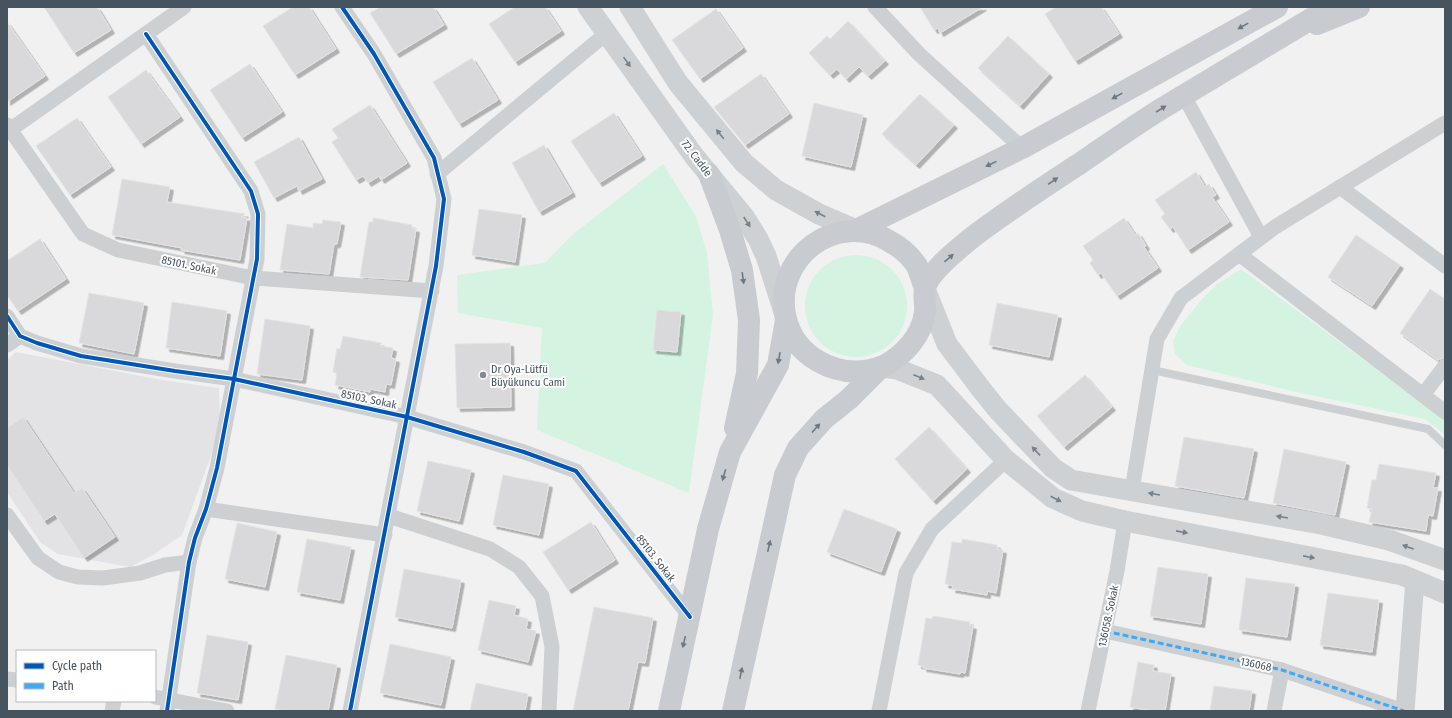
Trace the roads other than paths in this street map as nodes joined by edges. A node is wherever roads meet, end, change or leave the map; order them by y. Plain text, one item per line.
1 (184, 7) edge
2 (342, 7) edge
3 (588, 7) edge
4 (630, 7) edge
5 (875, 7) edge
6 (1278, 7) edge
7 (1331, 7) edge
8 (1359, 7) edge
9 (146, 34) junction
10 (607, 34) junction
11 (1270, 44) junction
12 (1184, 96) junction
13 (1445, 123) edge
14 (8, 129) edge
15 (1022, 148) junction
16 (438, 174) junction
17 (709, 174) junction
18 (1340, 187) junction
19 (856, 230) junction
20 (1261, 237) junction
21 (1239, 254) junction
22 (1445, 266) edge
23 (253, 278) junction
24 (925, 288) junction
25 (432, 290) junction
26 (7, 316) edge
27 (786, 320) junction
28 (20, 336) junction
29 (7, 345) edge
30 (1445, 366) edge
31 (881, 367) junction
32 (1152, 370) junction
33 (234, 379) junction
34 (1423, 395) junction
35 (1445, 412) edge
36 (408, 417) junction
37 (1445, 445) edge
38 (730, 452) junction
39 (1006, 460) junction
40 (1132, 490) junction
41 (206, 509) junction
42 (7, 515) edge
43 (389, 516) junction
44 (1125, 521) junction
45 (385, 535) junction
46 (1445, 560) edge
47 (189, 562) junction
48 (1415, 580) junction
49 (1445, 593) edge
50 (690, 616) junction
51 (1104, 631) junction
52 (1282, 670) junction
53 (164, 702) edge
54 (227, 711) edge
55 (350, 711) edge
56 (549, 711) edge
57 (669, 711) edge
58 (733, 711) edge
59 (879, 711) edge
60 (1088, 711) edge
61 (1274, 711) edge
62 (1404, 711) edge

1 - 9 street
2 - 16 street
3 - 10 main road, 72. Cadde
19 -> 4 main road
5 - 15 street
6 -> 15 main road
7 - 11 main road
8 - 11 main road
9 - 14 street
9 - 23 street
10 - 16 street
10 -> 17 main road, 72. Cadde
11 - 12 main road
12 - 20 street
24 -> 12 main road
13 - 18 street
14 - 23 street, 85101. Sokak
15 -> 19 main road
16 - 25 street
17 -> 27 main road, 72. Cadde
17 -> 38 main road
18 - 20 street
18 - 22 street
19 - 24 main road
19 - 27 main road
20 - 21 street
21 - 32 street
21 - 34 street
23 - 25 street, 85101. Sokak
23 - 33 street
24 - 31 main road
40 -> 24 main road
25 - 36 street
26 - 28 street
27 - 31 main road
27 -> 38 main road
28 - 29 street
28 - 33 street, 85103. Sokak
30 - 34 street
31 -> 39 main road
58 -> 31 main road
32 - 37 lane
32 - 40 street
33 - 36 street, 85103. Sokak
33 - 41 street
34 - 35 street
36 - 43 street
36 - 50 street, 85103. Sokak
38 -> 50 main road
39 -> 44 main road
39 - 59 street
46 -> 40 main road
41 - 45 street
41 - 47 street
42 - 47 street
43 - 45 street
43 - 56 street
44 -> 48 main road
44 - 51 street, 136058. Sokak
45 - 55 street
47 - 53 street
48 - 49 main road
48 - 62 street
50 -> 57 main road
51 - 52 street, 136068
51 - 60 street, 136058. Sokak
52 - 61 street
52 - 62 street, 136068
53 - 54 street

